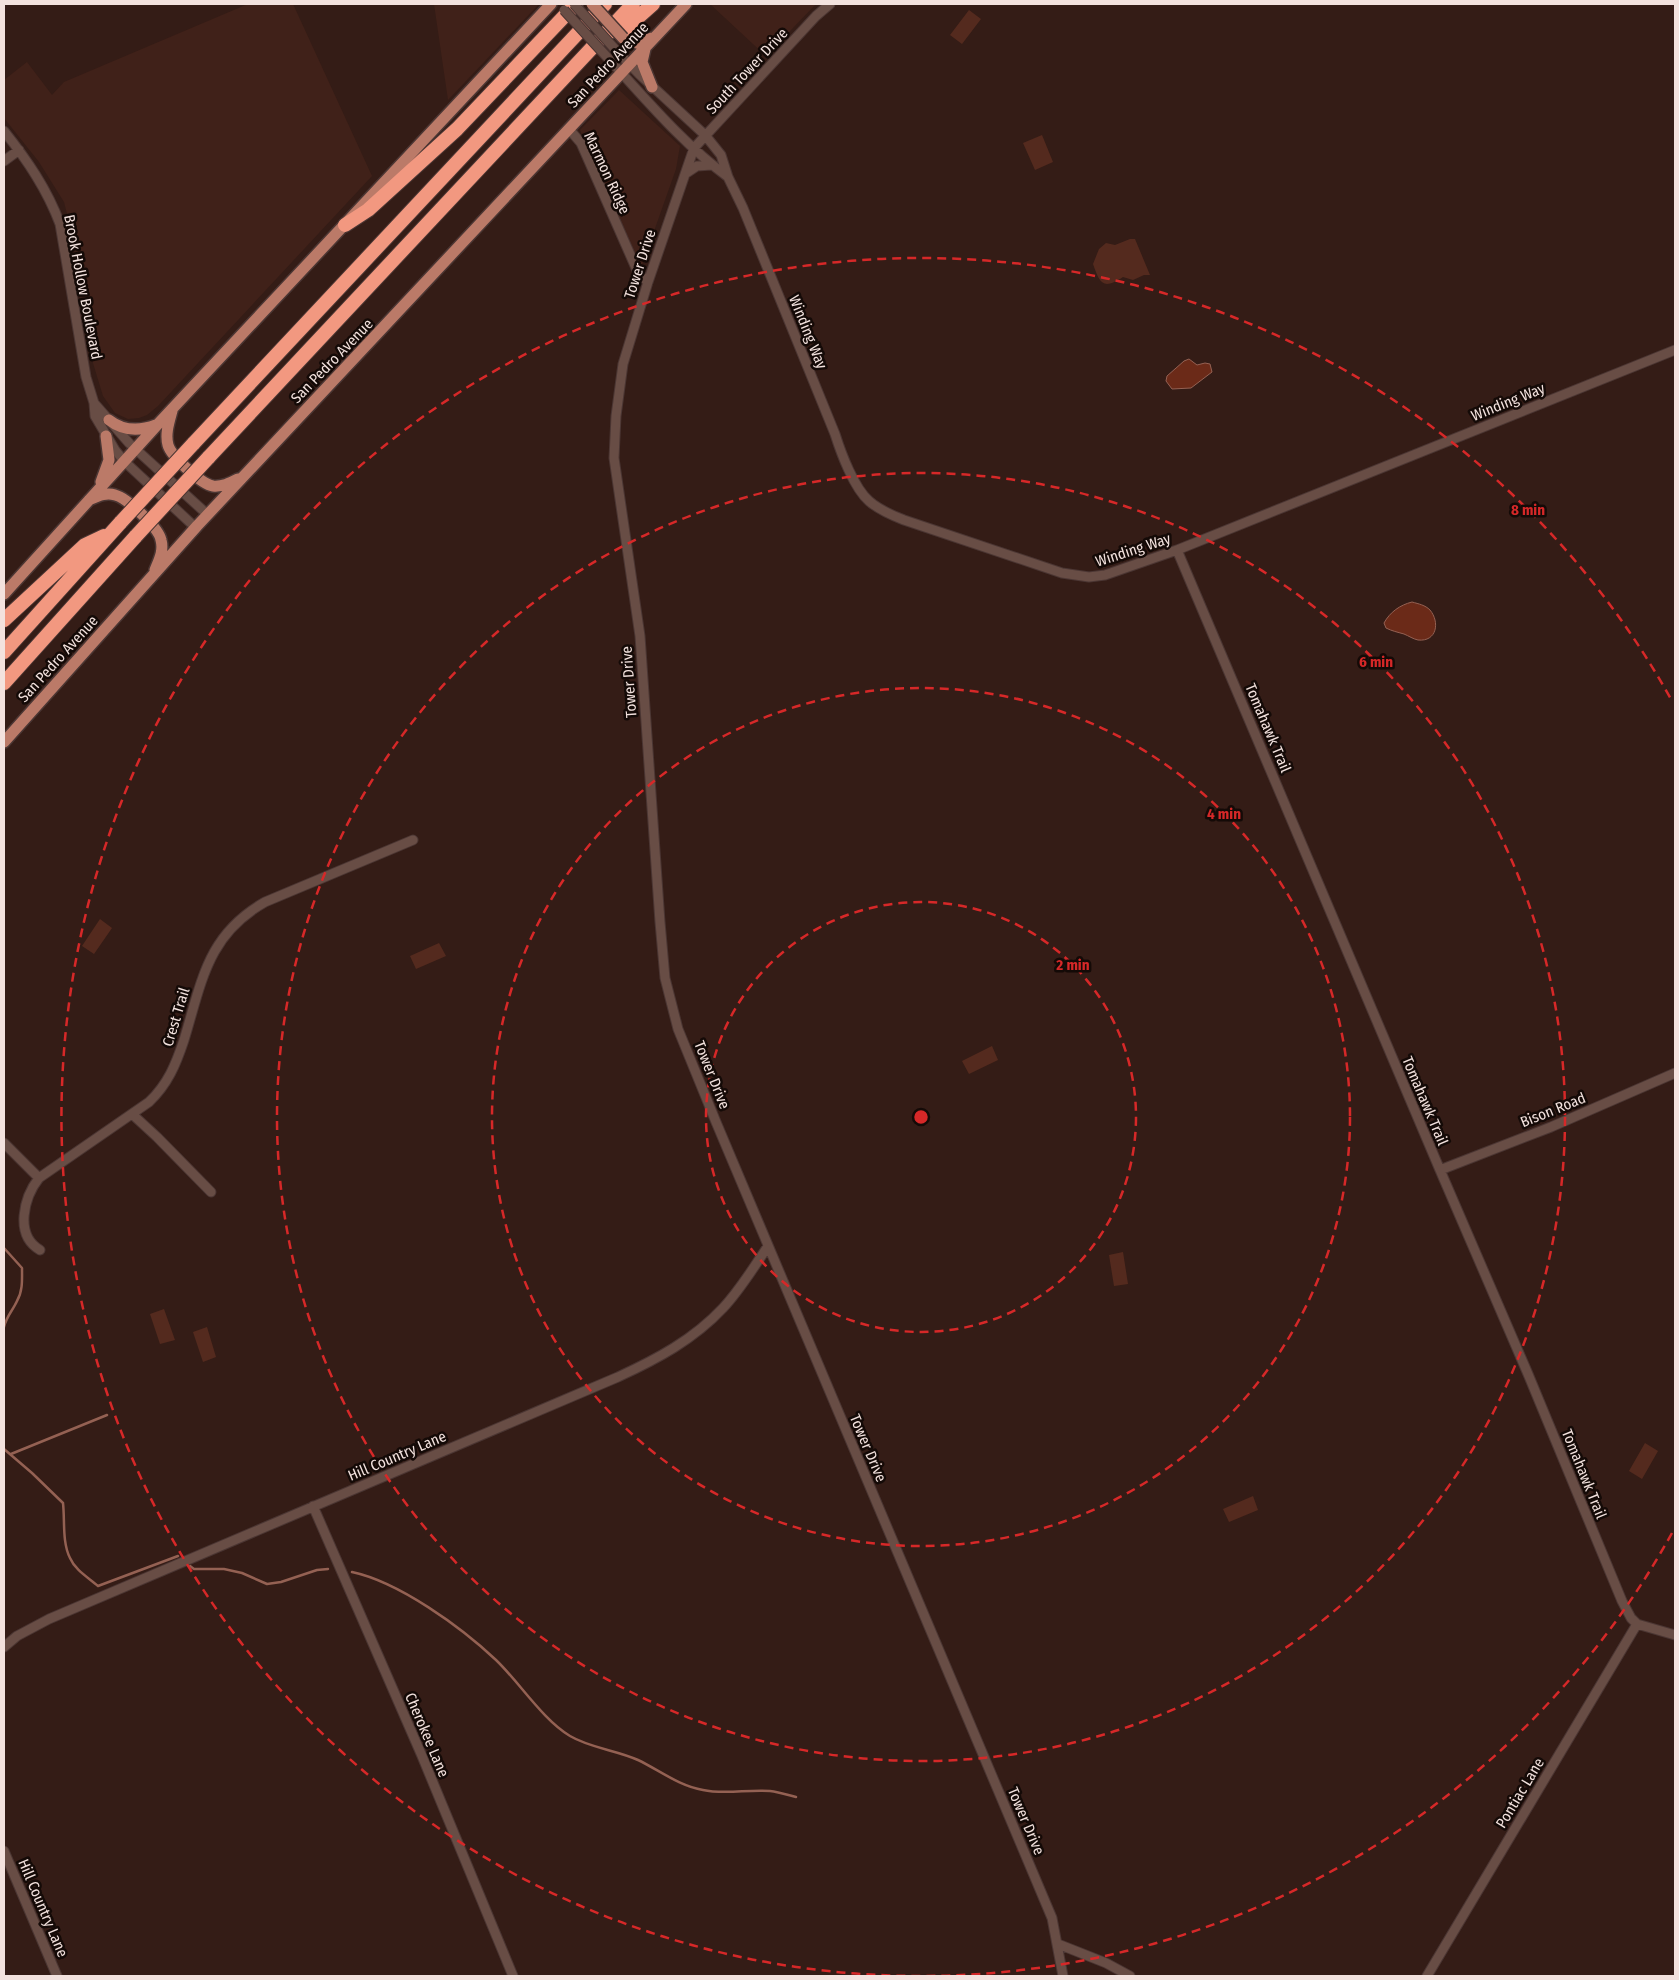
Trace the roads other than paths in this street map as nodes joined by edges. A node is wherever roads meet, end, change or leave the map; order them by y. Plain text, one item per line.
1 (551, 4) edge
2 (592, 4) edge
3 (605, 4) edge
4 (633, 4) edge
5 (653, 4) edge
6 (686, 4) edge
7 (830, 4) edge
8 (568, 5) edge
9 (605, 33) junction
10 (655, 37) junction
11 (646, 47) junction
12 (625, 69) junction
13 (652, 87) junction
14 (663, 96) junction
15 (654, 107) junction
16 (569, 129) junction
17 (4, 131) edge
18 (705, 135) junction
19 (694, 148) junction
20 (19, 150) junction
21 (4, 161) edge
22 (712, 165) junction
23 (685, 175) junction
24 (728, 176) junction
25 (345, 225) junction
26 (648, 282) junction
27 (1675, 350) edge
28 (94, 403) junction
29 (172, 409) junction
30 (109, 420) junction
31 (158, 424) junction
32 (106, 436) junction
33 (136, 449) junction
34 (124, 461) junction
35 (246, 475) junction
36 (97, 490) junction
37 (88, 500) junction
38 (208, 515) junction
39 (116, 528) junction
40 (196, 528) junction
41 (1178, 550) junction
42 (152, 576) junction
43 (4, 594) edge
44 (4, 620) edge
45 (4, 652) edge
46 (4, 683) edge
47 (4, 742) edge
48 (413, 840) dead end
49 (1675, 1073) edge
50 (132, 1114) junction
51 (4, 1142) edge
52 (1440, 1170) junction
53 (39, 1178) junction
54 (211, 1192) dead end
55 (768, 1246) junction
56 (40, 1250) dead end
57 (313, 1506) junction
58 (1638, 1624) junction
59 (1675, 1635) edge
60 (4, 1647) edge
61 (4, 1851) edge
62 (1058, 1944) junction
63 (56, 1976) edge
64 (513, 1976) edge
65 (1063, 1976) edge
66 (1130, 1976) edge
67 (1427, 1976) edge

1 - 25 main road
2 - 10 main road, bridge
3 - 39 highway, bridge
4 - 9 highway
5 - 9 highway
6 - 10 main road, San Pedro Avenue
7 - 18 street, South Tower Drive
8 - 12 street, bridge
8 - 12 street, bridge
8 - 25 highway
9 - 46 highway, bridge
10 - 11 main road, San Pedro Avenue
11 - 12 main road, San Pedro Avenue
11 - 13 main road
12 - 13 street, Winding Way
12 - 15 street
12 - 16 main road, San Pedro Avenue
13 - 14 street, Winding Way
14 - 15 street
14 - 18 street, Winding Way
15 - 19 street
16 - 26 street, Marmon Ridge
16 - 35 main road, San Pedro Avenue
17 - 20 street, Brook Hollow Boulevard
18 - 19 street, Tower Drive
18 - 24 street, Winding Way
19 - 22 street
19 - 23 street, Tower Drive
20 - 21 street
20 - 28 street, Brook Hollow Boulevard
22 - 23 street
22 - 24 street
23 - 26 street, Tower Drive
24 - 41 street, Winding Way
25 - 29 main road
26 - 55 street, Tower Drive
27 - 41 street, Winding Way
28 - 30 street, Brook Hollow Boulevard
28 - 32 street, Brook Hollow Boulevard
29 - 31 main road
29 - 35 main road
30 - 31 main road
30 - 33 street, Brook Hollow Boulevard
31 - 33 main road
32 - 34 street, Brook Hollow Boulevard
32 - 36 main road
33 - 34 main road
33 - 38 street, Brook Hollow Boulevard
34 - 36 main road
34 - 40 street, Brook Hollow Boulevard
35 - 38 main road, San Pedro Avenue
36 - 37 main road
37 - 42 main road
37 - 43 main road
38 - 40 main road, San Pedro Avenue
39 - 44 highway
39 - 45 highway
40 - 42 main road, San Pedro Avenue
41 - 52 street, Tomahawk Trail
42 - 47 main road, San Pedro Avenue
48 - 50 street, Crest Trail
49 - 52 street, Bison Road
50 - 53 street, Crest Trail
50 - 54 street
51 - 53 street
52 - 58 street, Tomahawk Trail
53 - 56 street, Crest Trail
55 - 57 street, Hill Country Lane
55 - 62 street, Tower Drive
57 - 60 street, Hill Country Lane
57 - 64 street, Cherokee Lane
58 - 59 street
58 - 67 street, Pontiac Lane
61 - 63 street, Hill Country Lane
62 - 65 street, Tower Drive
62 - 66 street

